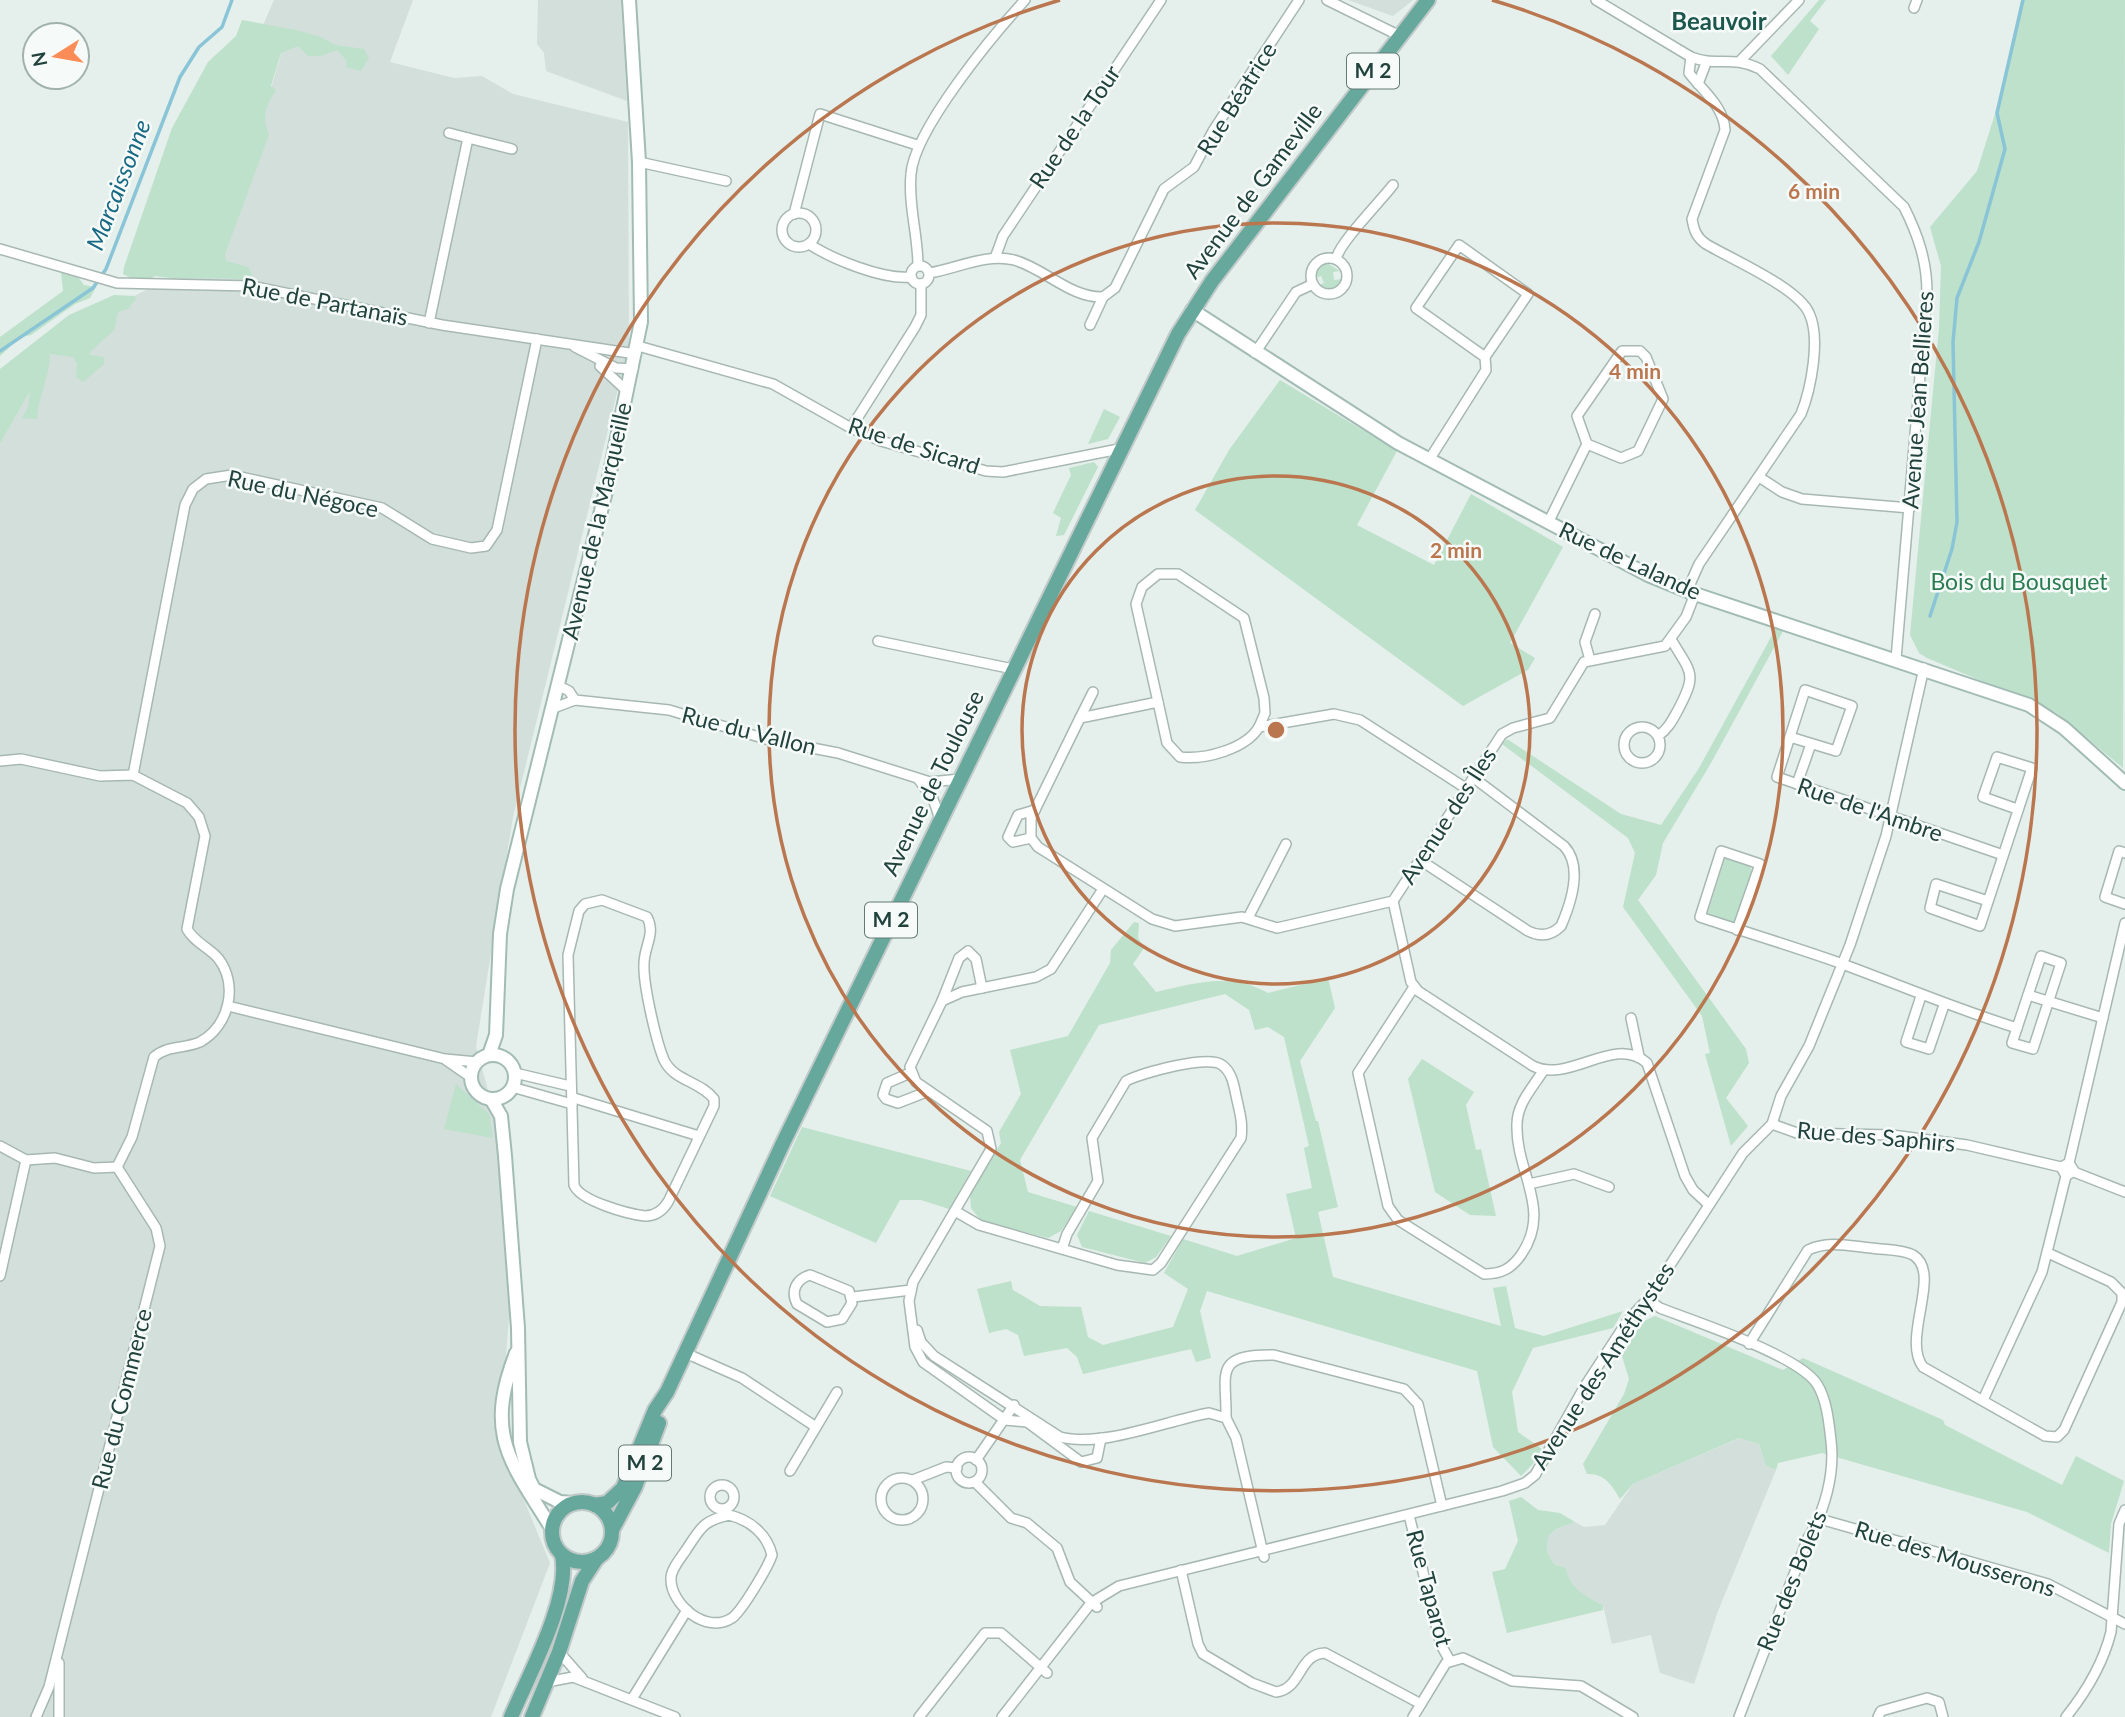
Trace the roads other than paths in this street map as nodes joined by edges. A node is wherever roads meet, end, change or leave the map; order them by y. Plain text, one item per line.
1 (629, 0) edge
2 (1024, 0) edge
3 (1161, 0) edge
4 (1300, 0) edge
5 (1327, 0) edge
6 (1428, 0) edge
7 (1596, 0) edge
8 (1799, 0) edge
9 (1400, 36) junction
10 (1691, 57) junction
11 (1741, 60) junction
12 (1706, 63) junction
13 (1698, 84) junction
14 (449, 133) dead end
15 (468, 138) junction
16 (917, 145) junction
17 (512, 149) dead end
18 (639, 162) junction
19 (726, 181) dead end
20 (1393, 185) dead end
21 (794, 214) junction
22 (809, 244) junction
23 (0, 249) edge
24 (995, 258) junction
25 (1336, 259) junction
26 (918, 265) junction
27 (929, 273) junction
28 (911, 276) junction
29 (921, 284) junction
30 (1313, 284) junction
31 (1103, 297) junction
32 (1192, 310) junction
33 (429, 323) junction
34 (1090, 325) dead end
35 (537, 339) junction
36 (570, 344) junction
37 (637, 350) junction
38 (583, 351) junction
39 (1255, 353) junction
40 (1485, 357) junction
41 (633, 369) junction
42 (628, 391) junction
43 (851, 428) junction
44 (1587, 444) junction
45 (1119, 449) junction
46 (1429, 460) junction
47 (1759, 477) junction
48 (1910, 508) junction
49 (1548, 523) junction
50 (1691, 592) junction
51 (1595, 614) dead end
52 (878, 641) dead end
53 (1672, 641) junction
54 (1896, 659) junction
55 (1590, 660) junction
56 (1924, 668) junction
57 (1013, 669) junction
58 (557, 685) junction
59 (1093, 692) dead end
60 (575, 700) junction
61 (1158, 702) junction
62 (551, 709) junction
63 (1080, 718) junction
64 (1259, 727) junction
65 (1658, 736) junction
66 (1790, 737) junction
67 (1811, 744) junction
68 (0, 761) edge
69 (133, 775) junction
70 (1474, 778) junction
71 (918, 779) junction
72 (960, 779) junction
73 (2125, 782) edge
74 (1797, 784) junction
75 (1467, 789) junction
76 (1035, 810) junction
77 (2017, 810) junction
78 (1891, 817) junction
79 (940, 819) junction
80 (1031, 838) junction
81 (1286, 844) dead end
82 (2125, 853) edge
83 (2003, 855) junction
84 (1420, 860) junction
85 (1102, 888) junction
86 (1393, 901) junction
87 (1988, 901) junction
88 (2125, 904) edge
89 (1248, 918) junction
90 (2125, 923) edge
91 (1737, 930) junction
92 (1844, 965) junction
93 (1414, 987) junction
94 (982, 988) junction
95 (2028, 995) junction
96 (1921, 996) junction
97 (942, 1001) junction
98 (2049, 1002) junction
99 (1944, 1005) junction
100 (228, 1006) junction
101 (1631, 1018) dead end
102 (2103, 1018) junction
103 (2017, 1028) junction
104 (496, 1035) junction
105 (489, 1055) junction
106 (1639, 1056) junction
107 (504, 1058) junction
108 (445, 1059) junction
109 (477, 1062) junction
110 (1543, 1071) junction
111 (515, 1073) junction
112 (910, 1073) junction
113 (471, 1078) junction
114 (570, 1086) junction
115 (929, 1091) junction
116 (502, 1094) junction
117 (573, 1101) junction
118 (1772, 1124) junction
119 (699, 1136) junction
120 (0, 1146) edge
121 (26, 1160) junction
122 (117, 1167) junction
123 (2067, 1169) junction
124 (1529, 1184) junction
125 (1609, 1187) dead end
126 (2125, 1192) edge
127 (1707, 1203) junction
128 (955, 1211) junction
129 (1062, 1249) junction
130 (2048, 1253) junction
131 (0, 1276) edge
132 (911, 1290) junction
133 (853, 1297) junction
134 (1648, 1299) junction
135 (909, 1301) junction
136 (1749, 1344) junction
137 (517, 1350) junction
138 (683, 1352) junction
139 (837, 1391) dead end
140 (667, 1392) junction
141 (1983, 1400) junction
142 (1014, 1405) junction
143 (1226, 1419) junction
144 (1005, 1420) junction
145 (816, 1427) junction
146 (1101, 1438) junction
147 (976, 1460) junction
148 (957, 1468) junction
149 (790, 1471) dead end
150 (913, 1480) junction
151 (975, 1482) junction
152 (573, 1503) junction
153 (595, 1505) junction
154 (1442, 1506) junction
155 (728, 1507) junction
156 (2125, 1510) edge
157 (718, 1513) junction
158 (1409, 1514) junction
159 (739, 1517) junction
160 (1820, 1518) junction
161 (552, 1529) junction
162 (612, 1530) junction
163 (1263, 1554) junction
164 (562, 1555) junction
165 (597, 1558) junction
166 (1181, 1570) junction
167 (1094, 1605) junction
168 (687, 1610) junction
169 (2112, 1617) junction
170 (2125, 1624) edge
171 (60, 1640) junction
172 (559, 1652) junction
173 (1450, 1661) junction
174 (1044, 1670) junction
175 (547, 1682) junction
176 (592, 1684) junction
177 (632, 1699) junction
178 (1421, 1704) junction
179 (1629, 1716) edge
180 (36, 1717) edge
181 (58, 1717) edge
182 (510, 1717) edge
183 (532, 1717) edge
184 (675, 1717) edge
185 (919, 1717) edge
186 (1002, 1717) edge
187 (1413, 1717) edge
188 (1740, 1717) edge
189 (1878, 1717) edge
190 (1943, 1717) edge
191 (2066, 1717) edge

1 - 18 street, Avenue de la Marqueille
2 - 16 street
3 - 24 street, Rue de la Tour
4 - 31 street, Rue Béatrice
5 - 9 street
6 - 9 main road, Avenue de Gameville / M 2
7 - 10 street
8 - 11 street
9 - 32 main road, Avenue de Gameville / M 2
10 - 12 street
10 - 13 street
11 - 12 street
11 - 48 street, Avenue Jean Bellieres
12 - 13 street
13 - 47 street
14 - 15 street
15 - 17 street
15 - 33 street
16 - 21 street
16 - 26 street
18 - 19 street
18 - 37 street, Avenue de la Marqueille
20 - 25 street
21 - 22 street
21 - 22 street
22 - 28 street
23 - 33 street, Rue de Partanaïs
24 - 27 street
24 - 31 street
25 - 30 street
25 - 30 street
26 - 27 street
26 - 28 street
27 - 29 street
28 - 29 street
29 - 43 street
30 - 39 street
31 - 34 street, Rue Béatrice
32 - 39 street, Rue de Lalande
32 - 45 main road, Avenue de Toulouse / M 2
33 - 35 street, Rue de Partanaïs
35 - 36 street, Rue de Partanaïs
35 - 69 street, Rue du Négoce
36 - 37 street, Rue de Partanaïs
36 - 38 street, Rue de Partanaïs
37 - 41 street, Avenue de la Marqueille
37 - 43 street, Rue de Sicard
38 - 41 street, Rue de Partanaïs
38 - 42 street, Rue de Partanaïs
39 - 46 street, Rue de Lalande
40 - 40 street
40 - 46 street
41 - 42 street, Avenue de la Marqueille
42 - 58 street, Avenue de la Marqueille
43 - 45 street, Rue de Sicard
44 - 44 street
44 - 49 street
45 - 57 main road, Avenue de Toulouse / M 2
46 - 49 street, Rue de Lalande
47 - 48 street
47 - 50 street
48 - 54 street, Avenue Jean Bellieres
49 - 50 street, Rue de Lalande
50 - 53 street
50 - 54 street, Rue de Lalande
51 - 55 street
52 - 57 street
53 - 55 street
53 - 65 street
54 - 56 street, Rue de Lalande
55 - 70 street, Avenue des Îles
56 - 73 street, Rue de Lalande
56 - 78 street, Avenue des Améthystes
57 - 72 main road, Avenue de Toulouse / M 2
58 - 60 street
58 - 62 street, Avenue de la Marqueille
59 - 63 street
60 - 62 street, Rue du Vallon
60 - 71 street, Rue du Vallon
61 - 63 street
61 - 64 street
61 - 64 street
62 - 104 street, Avenue de la Marqueille
63 - 76 street
64 - 75 street
65 - 65 street
66 - 67 street, Rue de l'Ambre
66 - 67 street, Rue de l'Ambre
66 - 74 street, Rue de l'Ambre
67 - 74 street
68 - 69 street
69 - 100 street
70 - 75 street, Avenue des Îles
70 - 84 street
71 - 72 street, Rue du Vallon
71 - 79 street
72 - 79 main road, Avenue de Toulouse / M 2
74 - 78 street, Rue de l'Ambre
75 - 84 street, Avenue des Îles
76 - 80 street
76 - 80 street, Avenue des Îles
77 - 77 street
77 - 83 street
78 - 83 street, Rue de l'Ambre
78 - 92 street, Avenue des Améthystes
79 - 138 main road, Avenue de Toulouse / M 2
80 - 85 street, Avenue des Îles
81 - 89 street
82 - 88 street
83 - 87 street
84 - 86 street, Avenue des Îles
85 - 89 street, Avenue des Îles
85 - 94 street
86 - 89 street, Avenue des Îles
86 - 93 street
87 - 87 street
90 - 102 street
91 - 91 street
91 - 92 street
92 - 96 street
92 - 118 street, Avenue des Améthystes
93 - 110 street
93 - 124 street
94 - 97 street
94 - 97 street
95 - 98 street
95 - 98 street
95 - 103 street
96 - 99 street
96 - 99 street
97 - 112 street
98 - 102 street
98 - 103 street
99 - 103 street
100 - 108 street
100 - 122 street
101 - 106 street
102 - 123 street
104 - 105 street, Avenue de la Marqueille
104 - 107 street, Avenue de la Marqueille
105 - 107 street
105 - 109 street
106 - 110 street
106 - 127 street
107 - 111 street
108 - 109 street
108 - 113 street
109 - 113 street
110 - 124 street
111 - 114 street
111 - 116 street
112 - 115 street
112 - 115 street
113 - 116 street
114 - 117 street
114 - 119 street
115 - 128 street
116 - 117 street
116 - 137 street
117 - 119 street
117 - 119 street
118 - 123 street, Rue des Saphirs
118 - 127 street, Avenue des Améthystes
120 - 121 street
121 - 122 street
121 - 131 street
122 - 171 street, Rue du Commerce
123 - 126 street, Rue des Saphirs
123 - 130 street
124 - 125 street
127 - 134 street, Avenue des Améthystes
128 - 129 street
128 - 132 street
129 - 129 street
130 - 141 street
130 - 141 street
132 - 133 street
132 - 135 street
133 - 133 street
134 - 136 street, Rue des Bolets
134 - 154 street, Avenue des Améthystes
135 - 142 street
135 - 144 street
136 - 141 street
136 - 160 street, Rue des Bolets
137 - 152 street
137 - 161 street
138 - 140 main road, Avenue de Toulouse / M 2
138 - 145 street
139 - 145 street
140 - 153 main road, Avenue de Toulouse / M 2
140 - 162 main road, Avenue de Toulouse / M 2
142 - 144 street
142 - 146 street
143 - 146 street
143 - 154 street
143 - 163 street
144 - 146 street
144 - 147 street
145 - 149 street
147 - 148 street
147 - 151 street
148 - 150 street
148 - 151 street
150 - 150 street
151 - 167 street
152 - 153 main road
152 - 161 main road
153 - 162 main road
154 - 158 street, Avenue des Améthystes
155 - 157 street
155 - 157 street
155 - 159 street
156 - 169 street
157 - 159 street
157 - 168 street
158 - 163 street, Avenue des Améthystes
158 - 173 street, Rue Taparot
159 - 168 street
160 - 169 street, Rue des Mousserons
160 - 188 street, Rue des Bolets
161 - 164 main road
162 - 165 main road
163 - 166 street, Avenue des Améthystes
164 - 165 main road
164 - 182 main road
165 - 172 main road
166 - 167 street, Avenue des Améthystes
166 - 178 street
167 - 174 street, Avenue des Améthystes
168 - 177 street
169 - 170 street, Rue des Mousserons
169 - 191 street
171 - 180 street, Rue du Commerce
171 - 181 street, Rue du Commerce
172 - 175 main road
172 - 176 street
173 - 178 street, Rue Taparot
173 - 179 street
174 - 185 street
174 - 186 street, Avenue des Améthystes
175 - 176 street
175 - 183 main road
176 - 177 street
177 - 184 street
178 - 187 street, Rue Taparot
189 - 190 street

